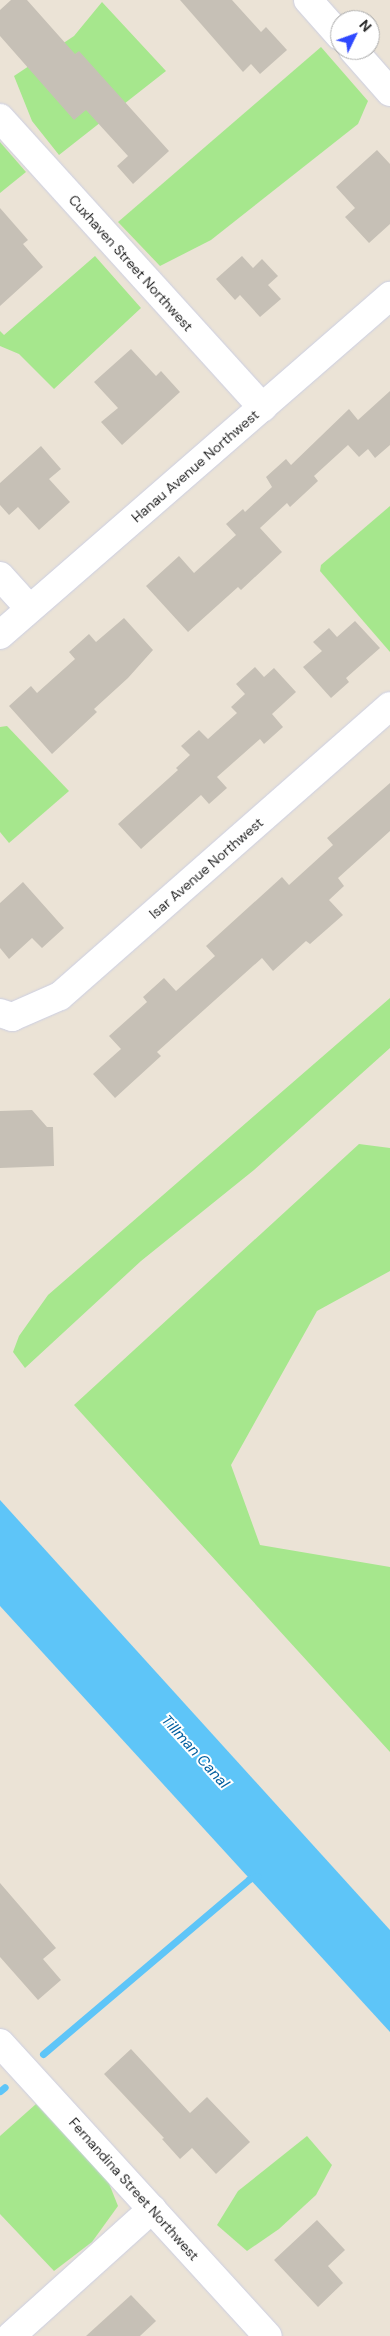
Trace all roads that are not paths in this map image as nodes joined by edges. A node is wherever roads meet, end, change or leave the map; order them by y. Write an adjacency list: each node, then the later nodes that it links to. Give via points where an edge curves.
1 (308, 0): 2 (street)
2 (330, 25)
3 (362, 60): 4 (street)
4 (390, 92)
5 (0, 118): 7 (street, Cuxhaven Street Northwest)
6 (390, 296): 7 (street, Hanau Avenue Northwest)
7 (263, 408): 9 (street, Hanau Avenue Northwest)
8 (0, 576): 9 (street)
9 (29, 608): 10 (street, Hanau Avenue Northwest)
10 (0, 635)
11 (390, 706): 12 (street, Isar Avenue Northwest, via 60,996)
12 (6, 1015)
13 (0, 2043): 14 (street, Fernandina Street Northwest)
14 (152, 2209): 15 (street); 16 (street, Fernandina Street Northwest)
15 (10, 2336)
16 (268, 2336)

